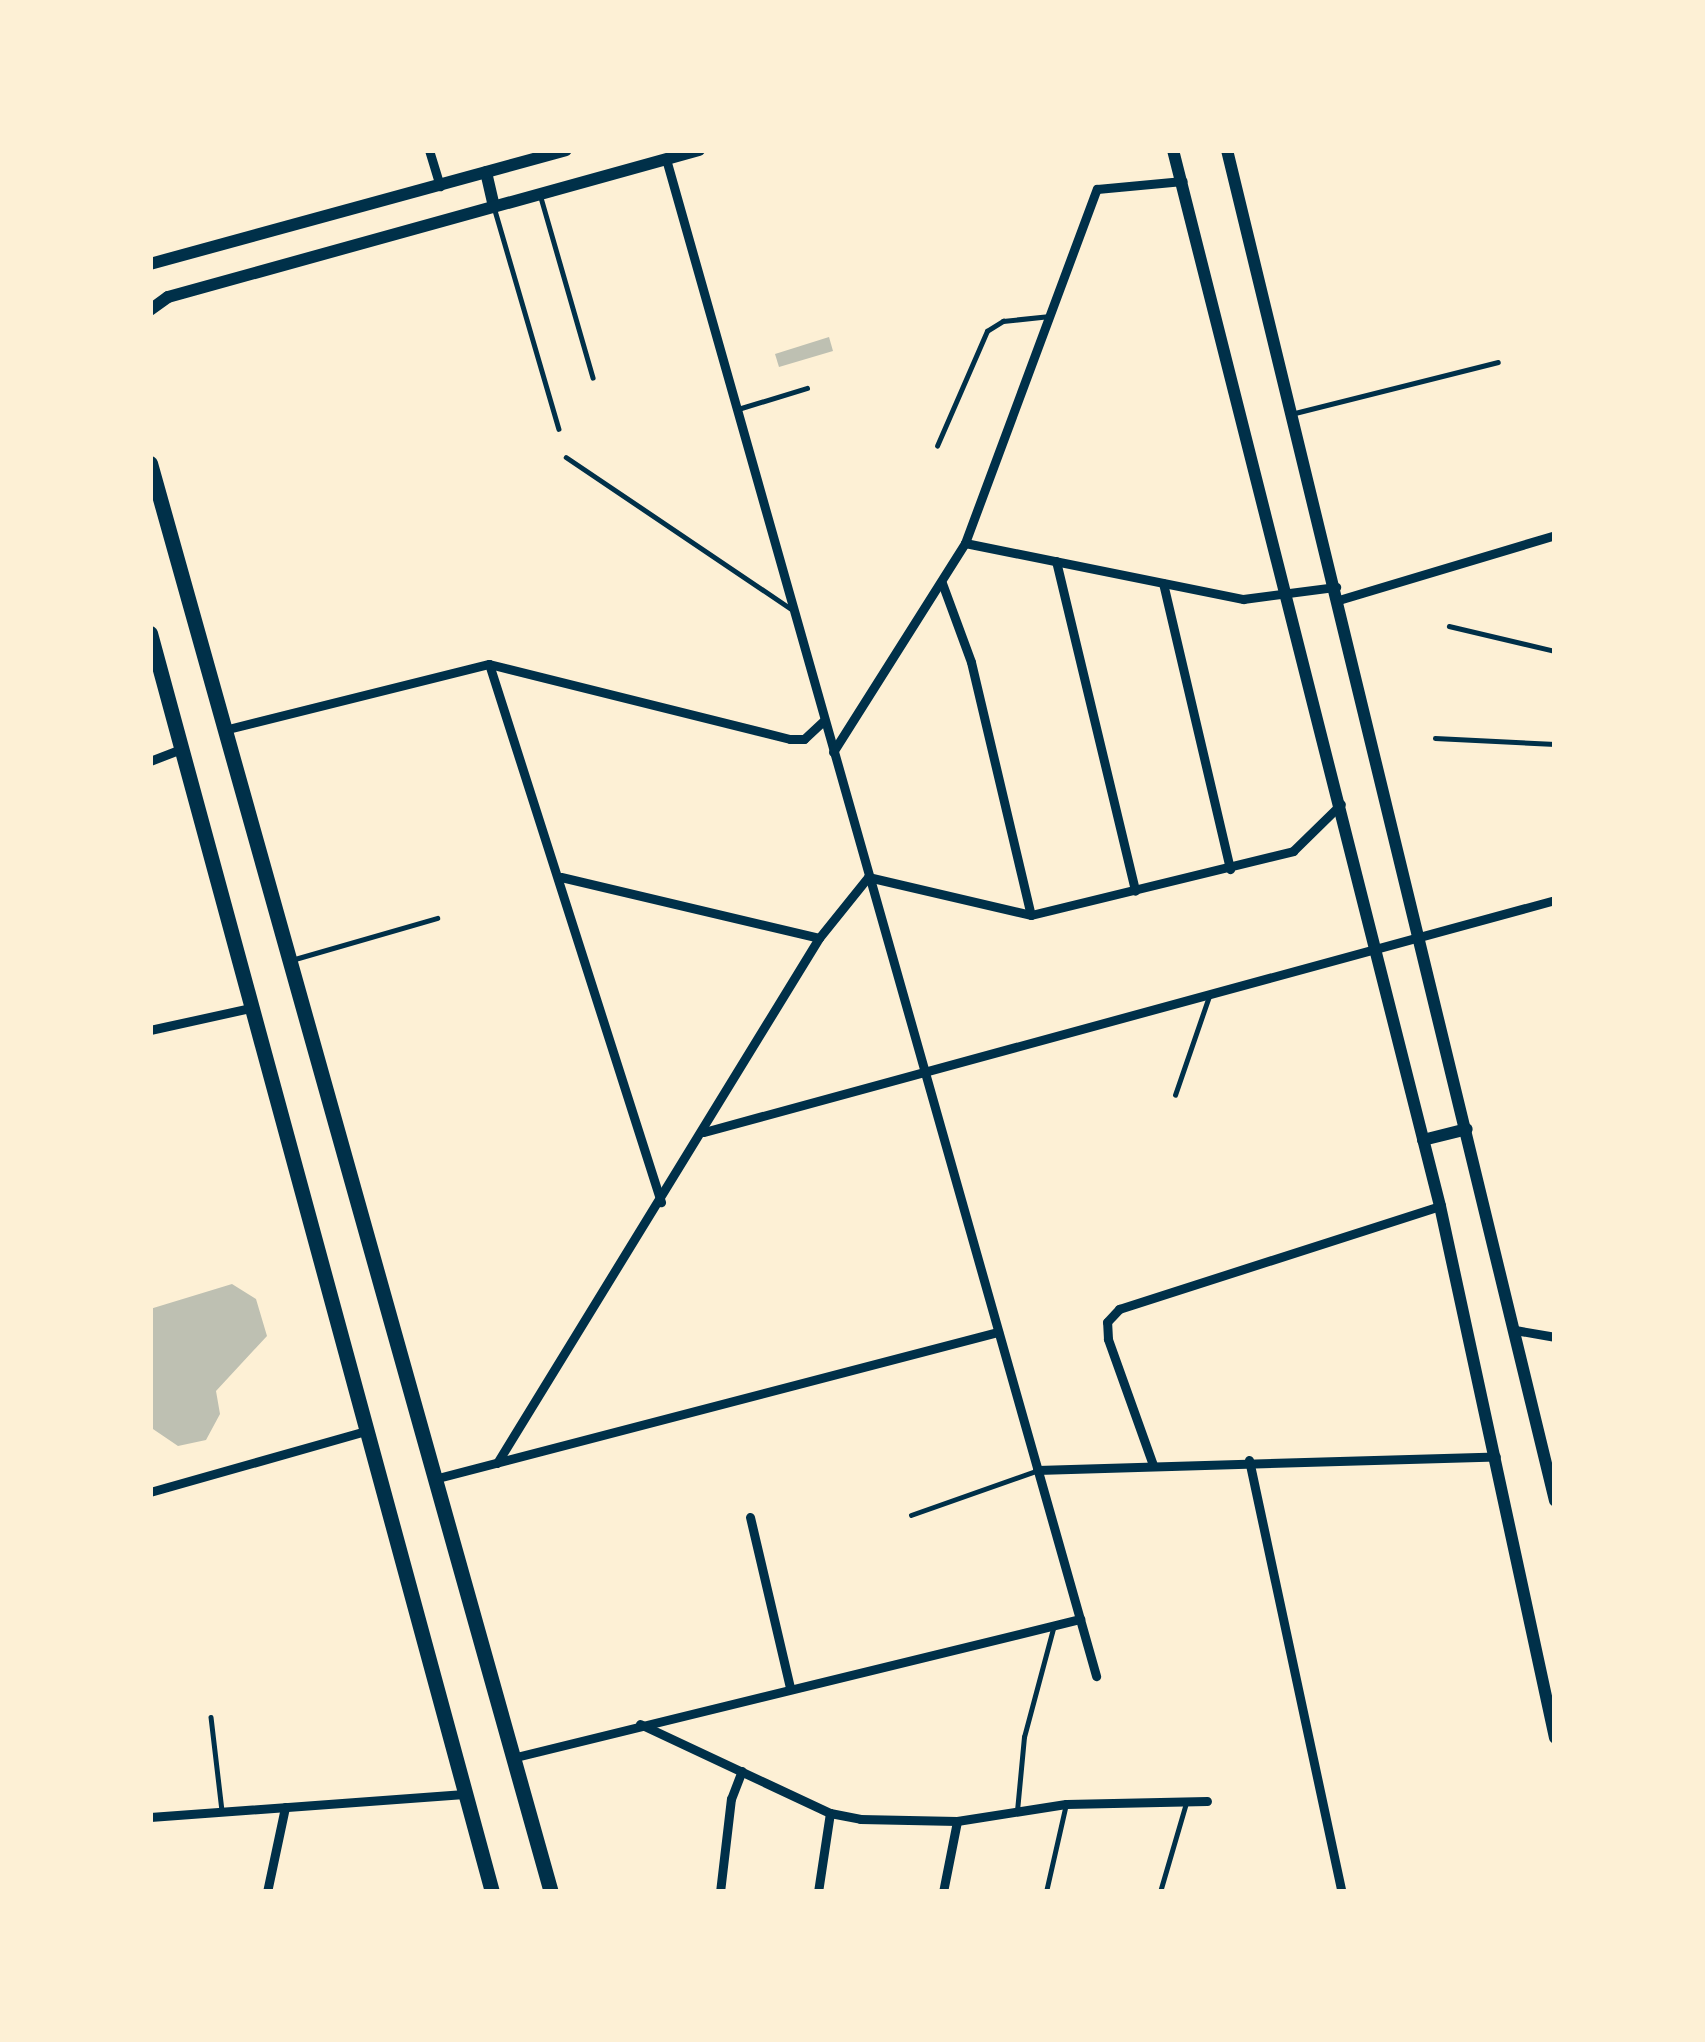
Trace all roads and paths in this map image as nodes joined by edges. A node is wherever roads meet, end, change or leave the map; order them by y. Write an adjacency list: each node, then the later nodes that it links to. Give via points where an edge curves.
1 (429, 150): 9 (street)
2 (566, 150): 7 (street)
3 (699, 150): 6 (street)
4 (1173, 150): 8 (street)
5 (1227, 150): 19 (street)
6 (666, 159): 10 (street); 18 (street)
7 (486, 172): 9 (street); 11 (street)
8 (1183, 181): 14 (street, via 1097,189); 30 (street)
9 (440, 186): 12 (street)
10 (540, 194): 11 (street); 16 (lane)
11 (494, 207): 13 (street, via 168,297); 20 (lane)
12 (150, 263)
13 (150, 310)
14 (1050, 316): 21 (lane, via 1003,321 987,331); 25 (street)
15 (1498, 362): 19 (lane)
16 (593, 378)
17 (807, 388): 18 (lane)
18 (738, 409): 31 (street)
19 (1295, 413): 29 (street)
20 (559, 429)
21 (937, 446)
22 (566, 457): 31 (lane)
23 (150, 463): 37 (main road)
24 (1555, 535): 29 (street)
25 (965, 543): 26 (street); 28 (street)
26 (1056, 561): 27 (street); 47 (street)
27 (1162, 583): 30 (street, via 1244,599); 44 (street)
28 (942, 584): 41 (street); 49 (street, via 971,662)
29 (1340, 593): 30 (street); 51 (street)
30 (1288, 598): 43 (street)
31 (790, 608): 36 (street)
32 (1449, 626): 34 (lane)
33 (150, 633): 40 (main road)
34 (1555, 651)
35 (490, 664): 36 (street, via 790,739 804,739); 37 (street); 45 (street)
36 (824, 721): 41 (street)
37 (228, 729): 54 (main road)
38 (1435, 738): 39 (lane)
39 (1555, 743)
40 (182, 748): 42 (street); 56 (main road)
41 (833, 752): 46 (street)
42 (150, 760)
43 (1341, 804): 44 (street, via 1294,850); 53 (street)
44 (1230, 869): 47 (street)
45 (561, 877): 52 (street); 63 (street)
46 (868, 877): 49 (street); 52 (street); 58 (street)
47 (1135, 891): 49 (street)
48 (1555, 900): 51 (street)
49 (1031, 915)
50 (436, 918): 54 (lane)
51 (1421, 935): 53 (street); 60 (street)
52 (819, 938): 61 (street)
53 (1376, 944): 55 (street); 62 (street)
54 (295, 959): 75 (main road)
55 (1210, 991): 58 (street); 59 (lane)
56 (250, 1008): 57 (street); 68 (main road)
57 (150, 1030)
58 (923, 1071): 61 (street); 66 (street)
59 (1175, 1095)
60 (1467, 1129): 62 (street); 65 (street)
61 (701, 1132): 63 (street)
62 (1424, 1140): 64 (street)
63 (661, 1202): 71 (street)
64 (1439, 1206): 69 (street); 73 (street, via 1119,1309 1106,1322 1108,1339)
65 (1514, 1330): 67 (street); 72 (street)
66 (998, 1332): 71 (street); 74 (street)
67 (1555, 1336)
68 (366, 1432): 76 (street); 89 (main road)
69 (1496, 1456): 70 (street); 86 (street)
70 (1249, 1460): 73 (street); 107 (street)
71 (497, 1463): 75 (street)
72 (1551, 1464): 77 (street)
73 (1153, 1466): 74 (street)
74 (1037, 1470): 78 (lane); 80 (street)
75 (434, 1479): 87 (main road)
76 (150, 1492)
77 (1555, 1501)
78 (911, 1515)
79 (750, 1517): 83 (street)
80 (1080, 1619): 81 (street); 82 (street)
81 (1053, 1626): 83 (street); 95 (lane, via 1046,1677 1024,1737)
82 (1096, 1676)
83 (790, 1688): 85 (street)
84 (211, 1717): 94 (lane)
85 (640, 1724): 87 (street); 88 (street)
86 (1555, 1738)
87 (515, 1757): 101 (main road)
88 (742, 1772): 96 (street); 102 (street)
89 (464, 1794): 93 (street); 100 (main road)
90 (1207, 1801): 91 (street)
91 (1186, 1803): 92 (street); 106 (lane)
92 (1066, 1804): 95 (street); 105 (lane)
93 (285, 1807): 94 (street); 99 (street)
94 (222, 1811): 97 (street)
95 (1017, 1811): 98 (street)
96 (830, 1813): 98 (street); 103 (street)
97 (150, 1816)
98 (957, 1821): 104 (street)
99 (266, 1892)
100 (492, 1892)
101 (551, 1892)
102 (720, 1892)
103 (818, 1892)
104 (943, 1892)
105 (1046, 1892)
106 (1160, 1892)
107 (1342, 1892)

